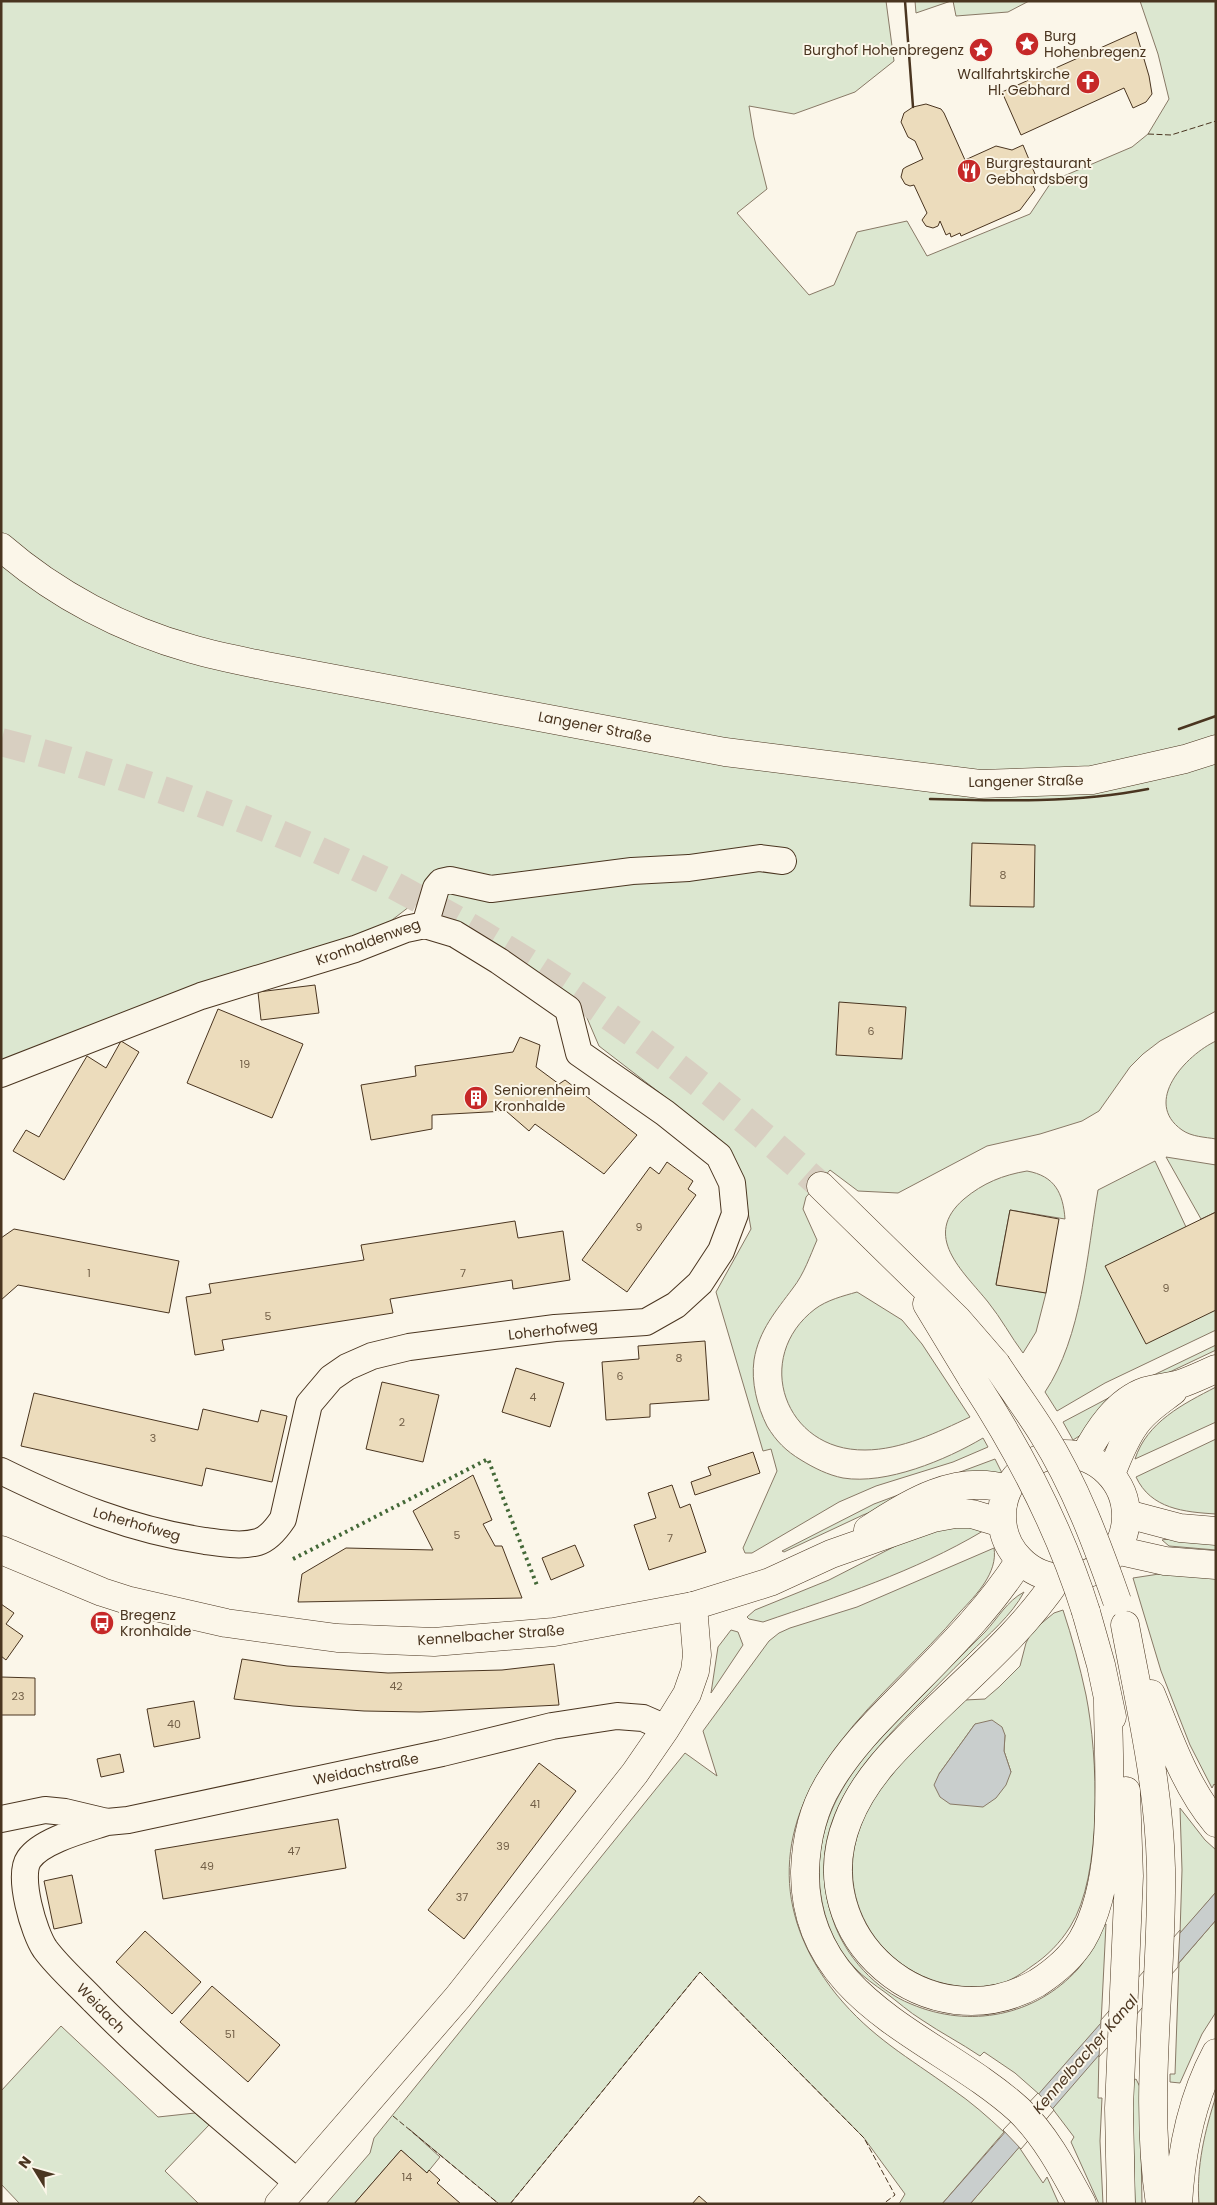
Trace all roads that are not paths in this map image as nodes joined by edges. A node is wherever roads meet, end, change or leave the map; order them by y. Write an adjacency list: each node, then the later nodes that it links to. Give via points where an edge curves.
1 (1, 547): 2 (main road, Langener Straße, via 68,596 121,624 191,649 725,752 980,784 1092,780)
2 (1216, 749)
3 (783, 861): 4 (street, Kronhaldenweg, via 760,858 491,889 450,880 441,882 436,888)
4 (425, 925): 5 (street, Kronhaldenweg, via 201,996); 11 (street, Loherhofweg, via 455,934 568,1009 579,1053 665,1113 719,1156 732,1183 735,1214 721,1251 700,1282 676,1305 646,1322 555,1328 409,1348 372,1356 347,1367 331,1378 309,1404 283,1520 278,1528 258,1542 227,1544 167,1535 59,1500)
5 (1, 1074)
6 (821, 1186): 7 (main road)
7 (905, 1269): 24 (main road, bridge, via 957,1319 996,1364 1043,1434 1091,1532); 25 (main road, bridge, via 1014,1448 1045,1507 1086,1612)
8 (1216, 1369): 9 (main road)
9 (1181, 1384): 10 (main road, via 1145,1392 1128,1402 1110,1416 1094,1436); 12 (main road, via 1135,1424)
10 (1084, 1457): 12 (main road); 13 (main road, via 1071,1453 1036,1460 1020,1471)
11 (1, 1471)
12 (1110, 1474): 14 (main road, via 1122,1491)
13 (1008, 1489): 15 (main road, via 1002,1506); 19 (main road, Kennelbacher Straße, via 971,1483 940,1491 904,1506)
14 (1127, 1514): 16 (main road, via 1180,1528); 18 (main road)
15 (1002, 1523): 19 (main road, Kennelbacher Straße, via 972,1514 955,1514 933,1518); 20 (main road, via 1008,1544)
16 (1216, 1531)
17 (1, 1550): 23 (main road, Kennelbacher Straße, via 130,1601 226,1623 337,1638 434,1642 554,1632)
18 (1116, 1550): 21 (main road, via 1165,1561); 22 (main road, via 1098,1568 1080,1576)
19 (831, 1554): 23 (main road, Kennelbacher Straße, via 770,1582)
20 (1020, 1560): 22 (main road, via 1046,1576); 33 (main road, via 984,1610 845,1758 817,1808 806,1858 805,1882 815,1928 829,1957 846,1980 892,2022 968,2071 1019,2111 1058,2160)
21 (1216, 1565)
22 (1058, 1578): 25 (main road, via 1016,1630 883,1763 862,1792 847,1821 840,1849 839,1873 846,1914 865,1950 894,1977 913,1989 960,2002 1003,1997 1048,1976 1082,1940 1103,1882 1107,1855)
23 (693, 1606): 26 (main road, via 695,1671 687,1694)
24 (1121, 1613): 29 (main road, via 1175,1752 1200,1801); 35 (main road, via 1154,1774 1161,1869 1152,2110)
25 (1108, 1699): 34 (main road, via 1126,1784 1128,1920 1121,2068)
26 (666, 1728): 28 (street, Weidachstraße, via 643,1718 617,1716 552,1726 369,1769); 31 (main road, via 635,1773 458,1996)
27 (1, 1819): 28 (street, Weidachstraße, via 44,1810)
28 (107, 1822): 31 (street, Weidach, via 42,1847 28,1860 24,1879 38,1937 55,1961 126,2034)
29 (1216, 1823)
30 (1216, 2053): 36 (main road, via 1202,2085 1185,2145)
31 (298, 2183): 32 (main road)
32 (279, 2204)
33 (1082, 2204)
34 (1121, 2204)
35 (1160, 2204)
36 (1178, 2204)

